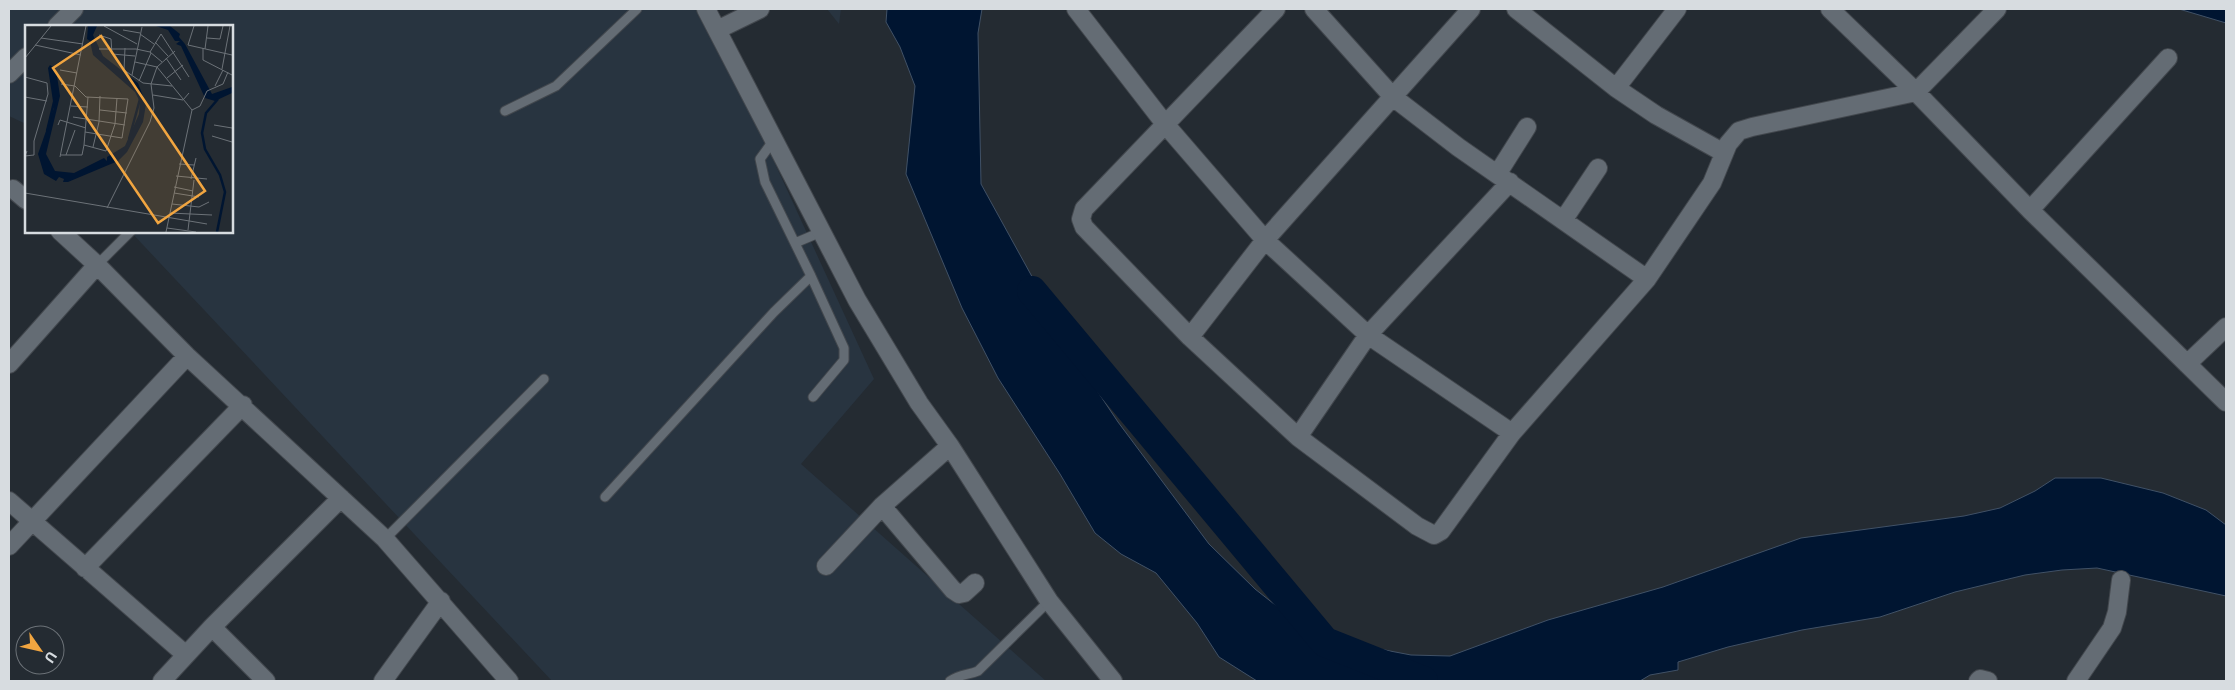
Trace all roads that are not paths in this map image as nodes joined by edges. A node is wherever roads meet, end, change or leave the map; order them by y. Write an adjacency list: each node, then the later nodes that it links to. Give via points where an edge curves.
1 (74, 9): 13 (street)
2 (637, 9): 21 (lane, via 556,86)
3 (706, 9): 14 (street)
4 (760, 9): 14 (street)
5 (1076, 9): 22 (street)
6 (1276, 9): 22 (street)
7 (1314, 9): 20 (street)
8 (1471, 9): 20 (street)
9 (1516, 9): 18 (street)
10 (1677, 9): 18 (street)
11 (1830, 9): 19 (street)
12 (1997, 9): 19 (street)
13 (58, 25)
14 (717, 30): 24 (street)
15 (25, 58): 17 (street)
16 (2168, 58): 28 (street)
17 (9, 74)
18 (1616, 88): 25 (street, via 1656,115)
19 (1916, 92): 25 (street, via 1752,127 1740,131); 28 (street)
20 (1393, 97): 27 (street, via 1458,147); 33 (street)
21 (506, 111)
22 (1165, 124): 33 (street); 40 (street, via 1084,210 1080,219 1084,227)
23 (1527, 127): 27 (street)
24 (773, 141): 32 (street); 34 (lane, via 760,159 761,167)
25 (1724, 153): 37 (street, via 1712,183)
26 (1598, 168): 29 (street)
27 (1504, 177): 29 (street); 39 (street)
28 (2030, 210): 43 (street)
29 (1564, 219): 37 (street)
30 (61, 232): 35 (street)
31 (130, 232): 35 (lane)
32 (821, 232): 34 (lane); 50 (street, via 857,300 919,402)
33 (1265, 240): 39 (street); 40 (street)
34 (795, 243): 36 (lane)
35 (97, 265): 41 (street); 42 (street)
36 (811, 276): 45 (lane, via 845,356); 51 (lane, via 774,312)
37 (1647, 279): 48 (street)
38 (2226, 326): 43 (street)
39 (1368, 335): 48 (street); 49 (street)
40 (1190, 337): 49 (street)
41 (188, 356): 47 (street); 55 (street)
42 (9, 364)
43 (2187, 364): 46 (street)
44 (544, 379): 56 (lane)
45 (813, 397)
46 (2226, 402)
47 (243, 405): 52 (street); 59 (street)
48 (1512, 433): 49 (street, via 1441,531 1434,535 1417,526)
49 (1298, 437)
50 (950, 446): 54 (street); 63 (street)
51 (605, 497)
52 (341, 498): 56 (street); 64 (street)
53 (9, 500): 55 (street)
54 (882, 506): 58 (street); 61 (street, via 953,590 964,593)
55 (33, 520): 57 (street); 59 (street)
56 (385, 539): 62 (street)
57 (9, 546)
58 (826, 566)
59 (85, 568): 65 (street)
60 (2121, 580): 74 (street, via 2112,628)
61 (975, 583)
62 (441, 601): 68 (street); 69 (street)
63 (1049, 601): 70 (lane, via 978,671 964,673); 71 (street)
64 (212, 627): 65 (street); 67 (street)
65 (186, 655): 66 (street)
66 (162, 681)
67 (266, 681)
68 (383, 681)
69 (509, 681)
70 (950, 681)
71 (1113, 681)
72 (1978, 681): 73 (street)
73 (1988, 681)
74 (2076, 681)

